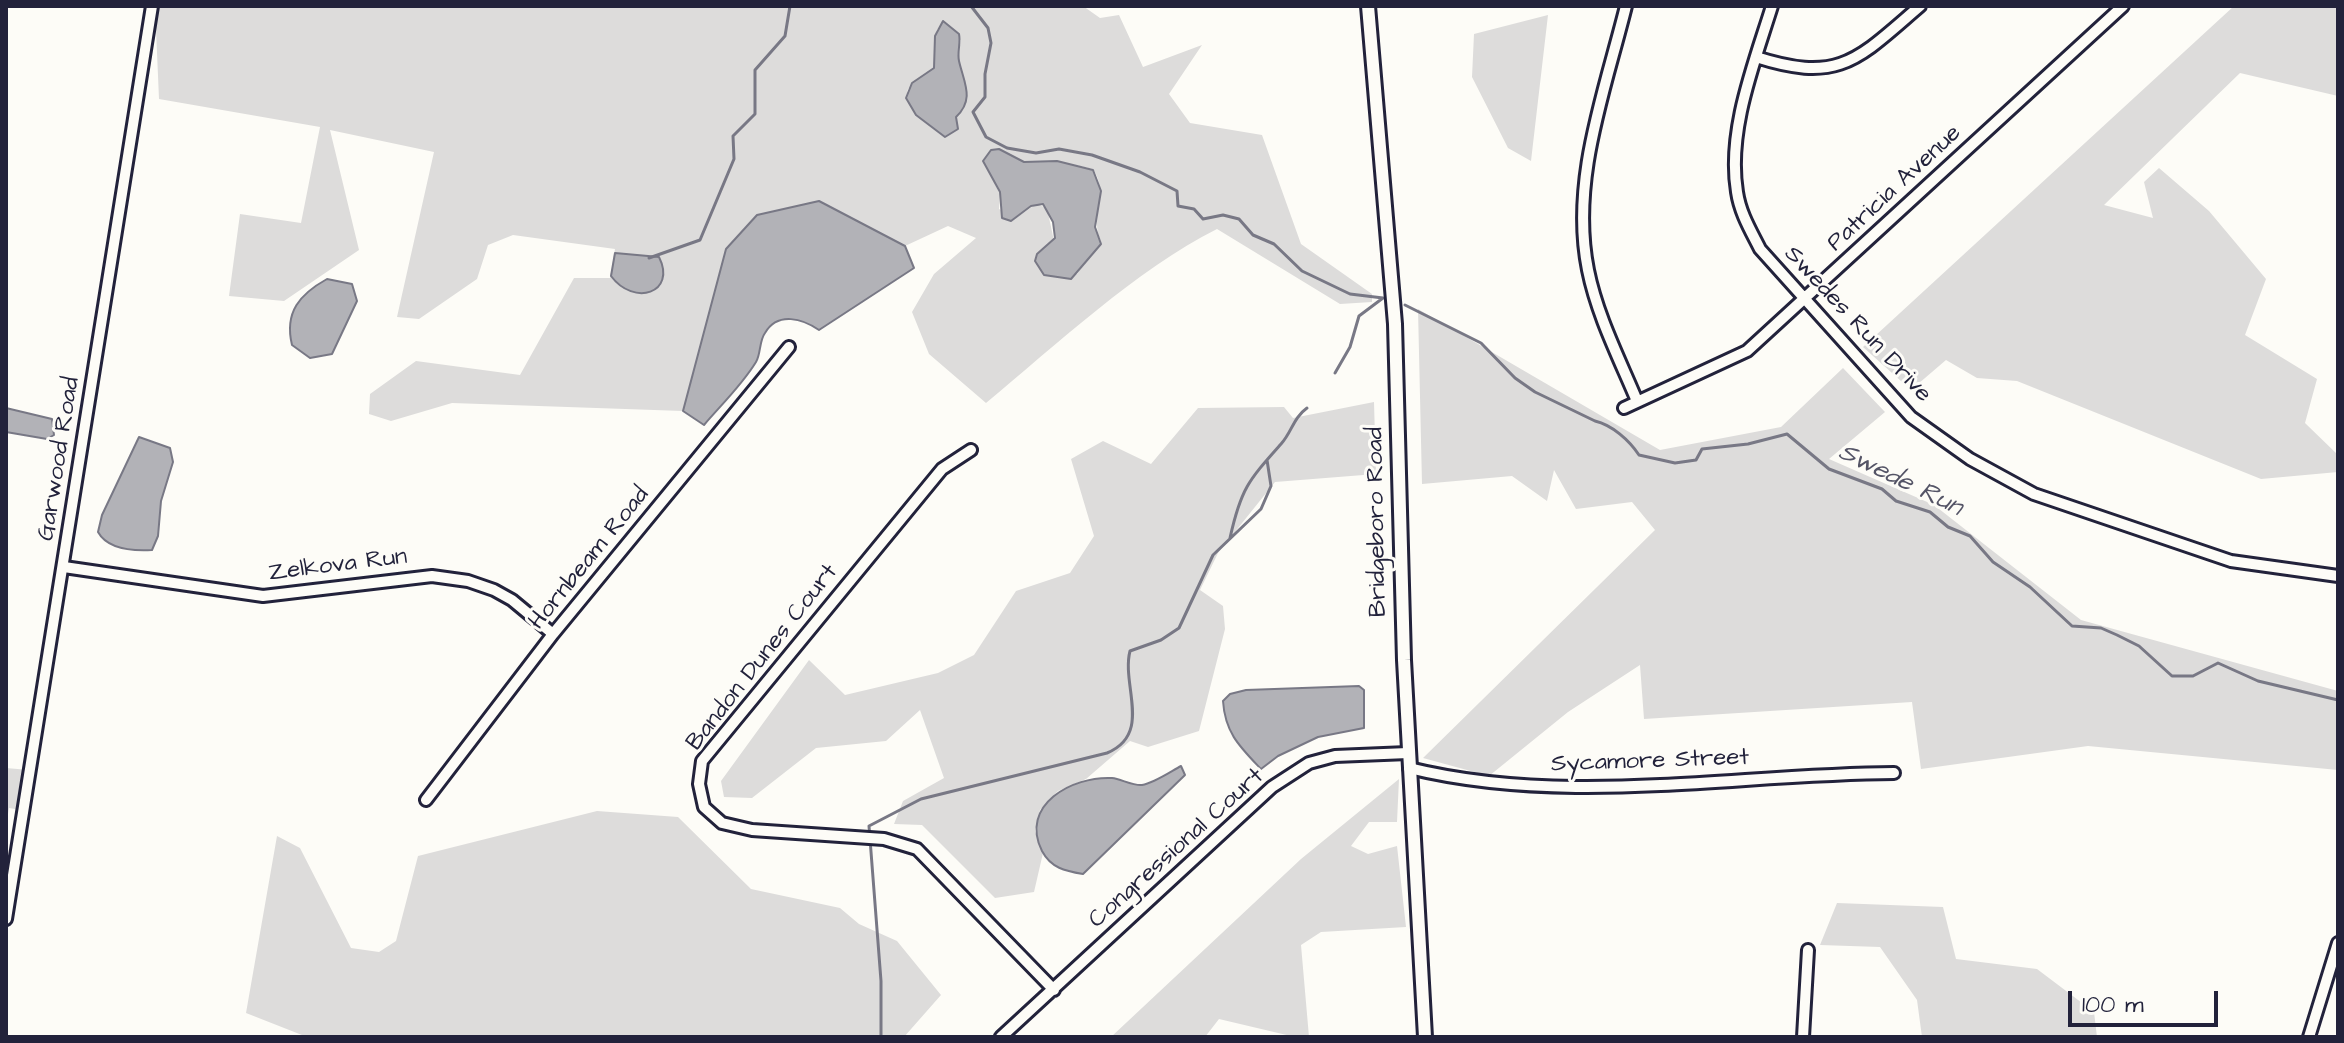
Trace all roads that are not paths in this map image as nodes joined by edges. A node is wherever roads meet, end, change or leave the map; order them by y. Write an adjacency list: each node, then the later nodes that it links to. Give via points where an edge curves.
1 (152, 6): 13 (street, Garwood Road)
2 (1368, 6): 16 (main road, Bridgeboro Road, via 1395,324)
3 (1626, 6): 10 (street, via 1586,167 1582,219 1588,270 1602,319)
4 (1772, 6): 7 (street, Swedes Run Drive)
5 (1920, 6): 7 (street, via 1845,65 1799,69)
6 (2123, 6): 8 (street, Patricia Avenue)
7 (1756, 57): 8 (street, Swedes Run Drive, via 1737,133 1737,193 1760,249)
8 (1804, 300): 10 (street, Patricia Avenue, via 1747,351); 14 (street, Swedes Run Drive, via 1911,417 1970,459 2034,494 2231,561)
9 (789, 347): 15 (street, Hornbeam Road)
10 (1637, 401): 11 (street, Patricia Avenue)
11 (1624, 408)
12 (971, 450): 23 (street, Bandon Dunes Court, via 942,469 702,761 699,784 704,807 722,823 752,830 884,839 917,849)
13 (64, 567): 15 (street, Zelkova Run, via 263,596 375,580 458,579 512,600); 20 (street, Garwood Road)
14 (2338, 576)
15 (553, 634): 19 (street, Hornbeam Road)
16 (1408, 753): 17 (main road, Bridgeboro Road); 23 (street, Congressional Court, via 1335,756 1309,763 1272,787)
17 (1409, 768): 18 (street, Sycamore Street, via 1484,783 1562,787); 25 (main road, Bridgeboro Road)
18 (1894, 773)
19 (426, 800)
20 (6, 919)
21 (2338, 943): 27 (street)
22 (1808, 950): 26 (street)
23 (1054, 990): 24 (street, Congressional Court)
24 (1001, 1037)
25 (1425, 1037)
26 (1803, 1037)
27 (2309, 1037)

